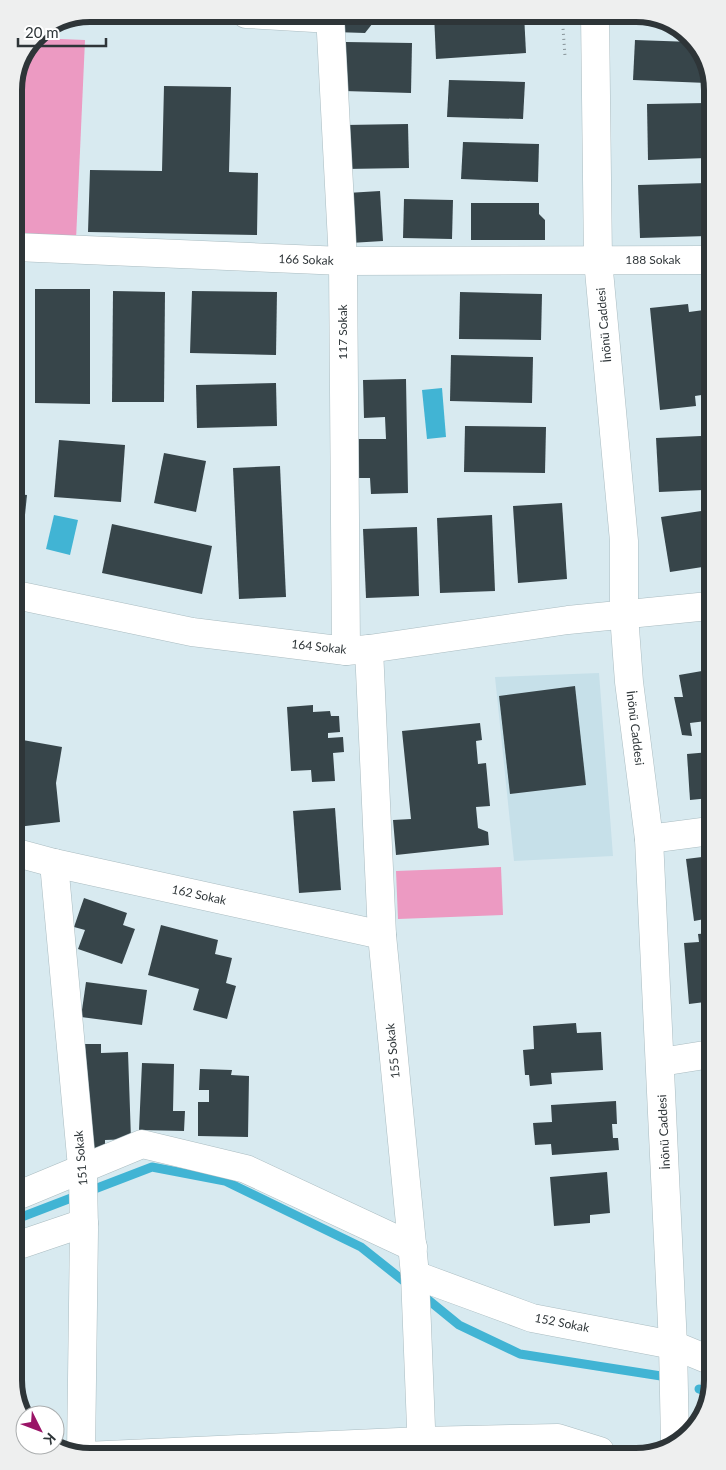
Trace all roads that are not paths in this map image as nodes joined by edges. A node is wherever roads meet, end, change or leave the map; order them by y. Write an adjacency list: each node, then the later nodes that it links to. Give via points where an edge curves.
1 (330, 22): 6 (street, 117 Sokak)
2 (595, 23): 4 (street, İnönü Caddesi)
3 (23, 247): 6 (street, 166 Sokak)
4 (598, 260): 5 (street, 188 Sokak); 6 (street, 166 Sokak); 9 (street, İnönü Caddesi, via 624,542)
5 (704, 260)
6 (343, 261): 10 (street, 117 Sokak)
7 (23, 595): 10 (street, 164 Sokak, via 192,632)
8 (704, 607): 9 (street, 164 Sokak)
9 (624, 615): 10 (street, 164 Sokak); 12 (street, İnönü Caddesi)
10 (357, 650): 15 (street, 155 Sokak)
11 (704, 832): 12 (street)
12 (649, 839): 17 (street, İnönü Caddesi)
13 (22, 855): 14 (street, 162 Sokak)
14 (54, 864): 15 (street, 162 Sokak); 18 (street, 151 Sokak)
15 (382, 935): 22 (street, 155 Sokak)
16 (704, 1055): 17 (street)
17 (661, 1062): 24 (street, İnönü Caddesi)
18 (82, 1170): 19 (street); 20 (street, 151 Sokak); 22 (street, via 142,1144 183,1153 246,1169)
19 (22, 1194)
20 (84, 1223): 21 (street); 27 (street, 151 Sokak)
21 (22, 1244)
22 (412, 1247): 23 (street, 155 Sokak)
23 (415, 1275): 24 (street, 152 Sokak, via 532,1318); 28 (street, 155 Sokak)
24 (673, 1345): 25 (street, 152 Sokak); 26 (street, İnönü Caddesi)
25 (704, 1358)
26 (674, 1435)
27 (81, 1446)
28 (422, 1447): 29 (street); 30 (street, via 558,1438)
29 (401, 1448)
30 (590, 1448)

